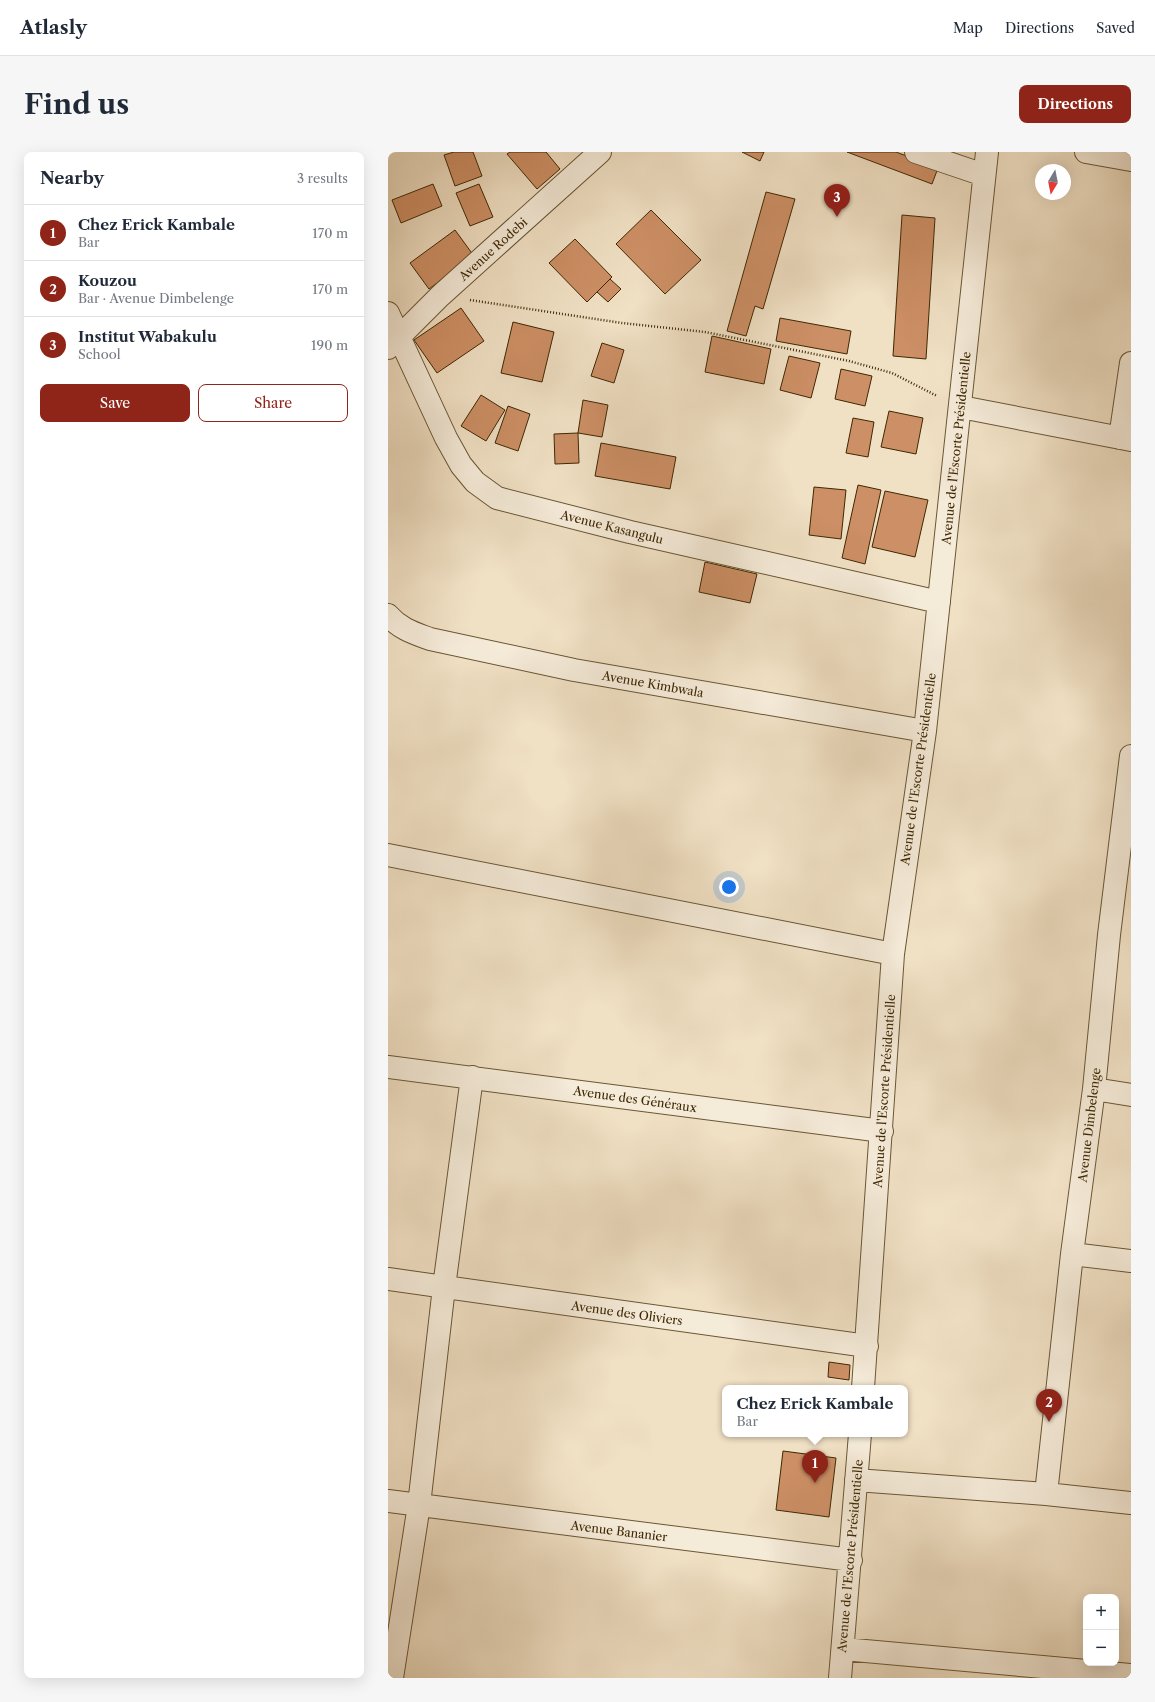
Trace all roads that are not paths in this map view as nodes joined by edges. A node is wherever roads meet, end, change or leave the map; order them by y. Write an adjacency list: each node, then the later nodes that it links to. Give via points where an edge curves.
1 (600, 152): 8 (street, Avenue Rodebi, via 440,296)
2 (916, 152): 6 (street)
3 (987, 152): 6 (street, Avenue de l'Escorte Présidentielle)
4 (1086, 152): 5 (street)
5 (1131, 160)
6 (984, 175): 10 (street, Avenue de l'Escorte Présidentielle)
7 (388, 313): 8 (street, Avenue Kasangulu)
8 (394, 342): 12 (street, Avenue Kasangulu, via 461,465 475,482 497,498 630,532)
9 (1131, 363): 11 (street)
10 (961, 407): 11 (street); 12 (street, Avenue de l'Escorte Présidentielle)
11 (1125, 439)
12 (939, 602): 14 (street, Avenue de l'Escorte Présidentielle)
13 (388, 616): 14 (street, Avenue Kimbwala, via 407,631 461,646 574,670)
14 (925, 732): 17 (street, Avenue de l'Escorte Présidentielle)
15 (1131, 756): 20 (street, Avenue Dimbelenge, via 1109,935)
16 (388, 855): 17 (street)
17 (893, 954): 22 (street, Avenue de l'Escorte Présidentielle)
18 (388, 1067): 19 (street, Avenue des Généraux)
19 (472, 1077): 22 (street, Avenue des Généraux); 26 (street)
20 (1094, 1089): 21 (street); 23 (street, Avenue Dimbelenge)
21 (1131, 1095)
22 (882, 1131): 27 (street, Avenue de l'Escorte Présidentielle)
23 (1072, 1254): 24 (street); 31 (street, Avenue Dimbelenge)
24 (1131, 1261)
25 (388, 1279): 26 (street, Avenue des Oliviers)
26 (444, 1287): 27 (street, Avenue des Oliviers); 34 (street)
27 (867, 1346): 28 (street, Avenue de l'Escorte Présidentielle)
28 (864, 1385)
29 (860, 1437): 30 (street, Avenue de l'Escorte Présidentielle)
30 (856, 1480): 31 (street); 35 (street, Avenue de l'Escorte Présidentielle)
31 (1046, 1494): 33 (street)
32 (388, 1501): 34 (street, Avenue Bananier)
33 (1131, 1503)
34 (419, 1505): 35 (street, Avenue Bananier); 38 (street)
35 (851, 1560): 36 (street, Avenue de l'Escorte Présidentielle)
36 (843, 1649): 37 (street); 39 (street, Avenue de l'Escorte Présidentielle)
37 (1131, 1675)
38 (392, 1678)
39 (840, 1678)

